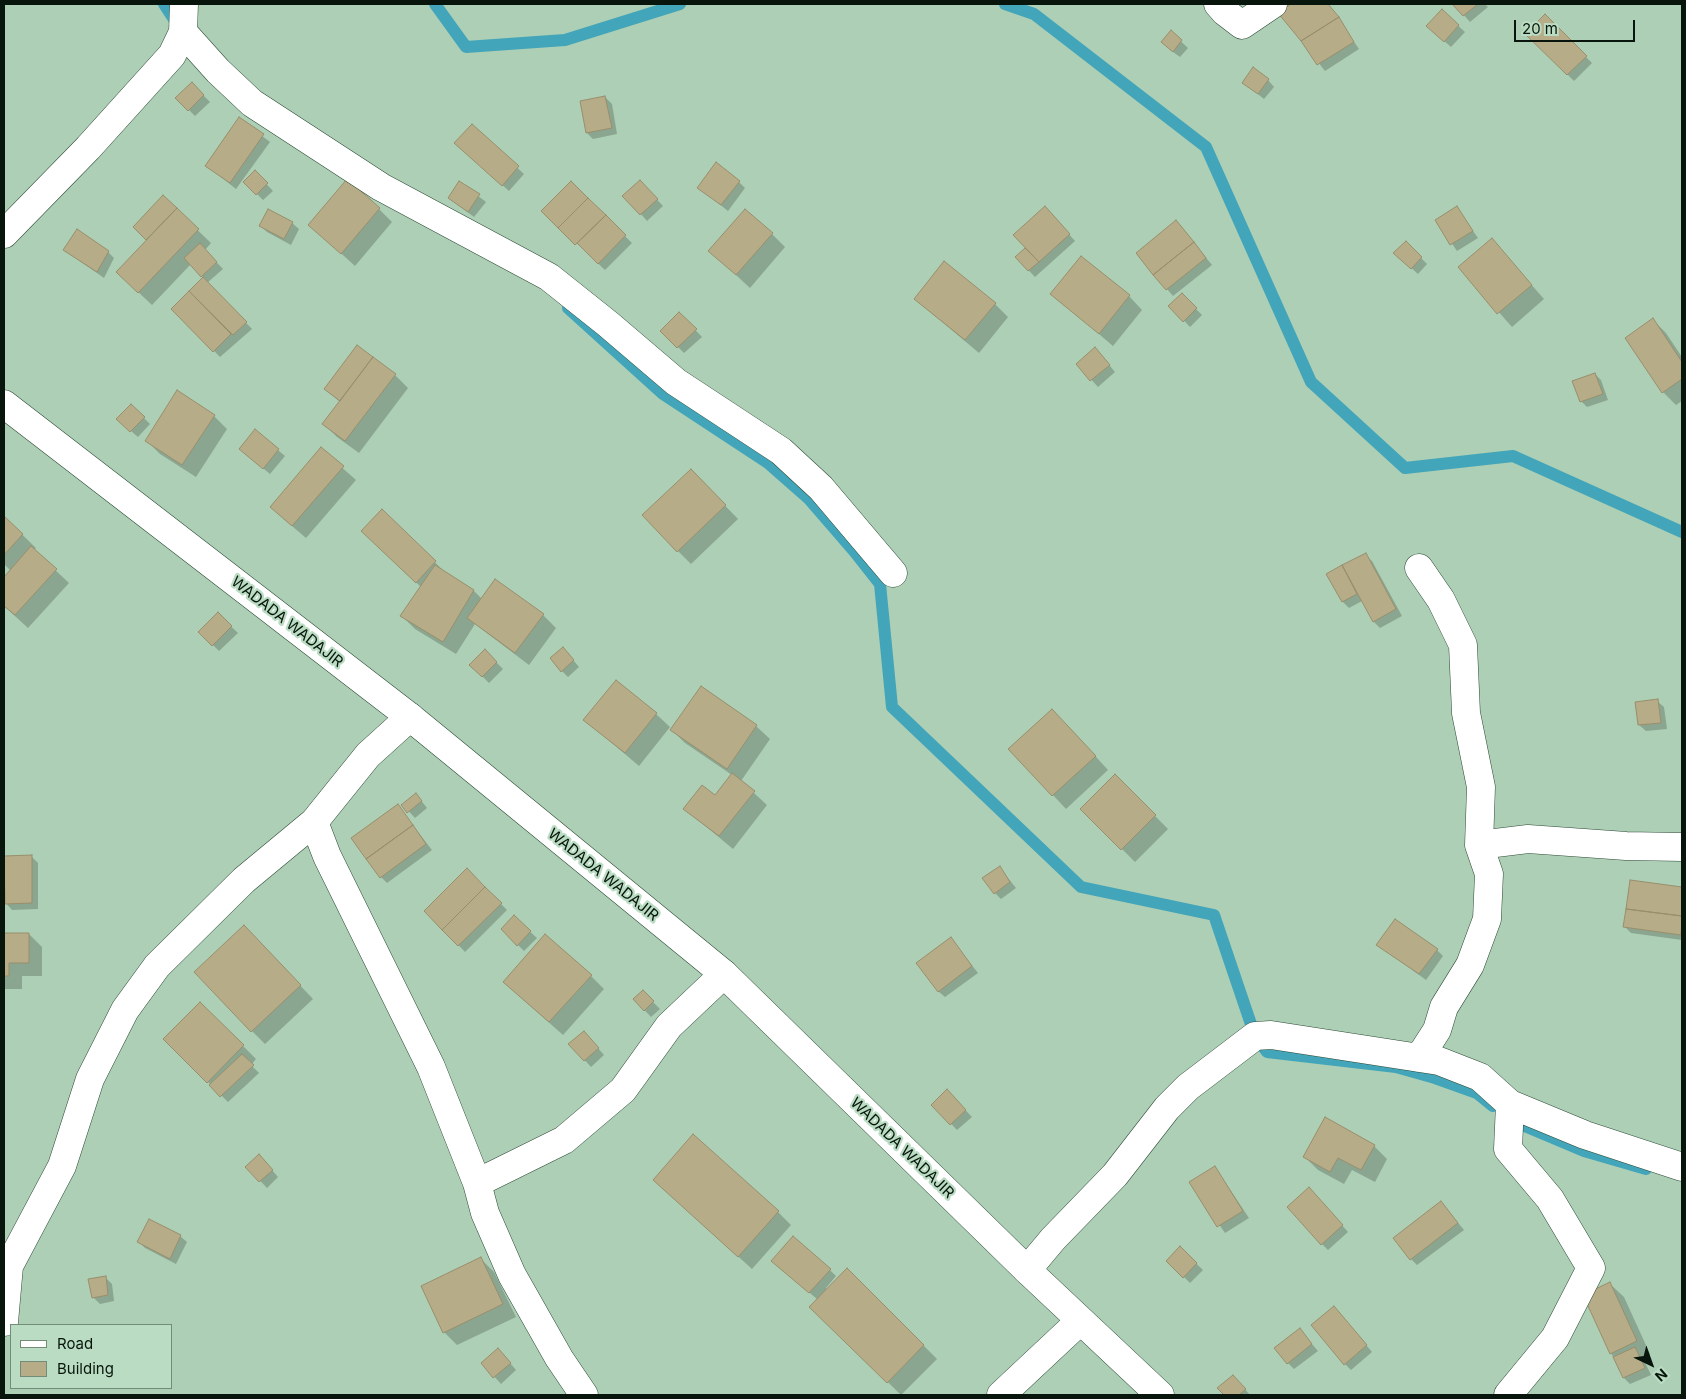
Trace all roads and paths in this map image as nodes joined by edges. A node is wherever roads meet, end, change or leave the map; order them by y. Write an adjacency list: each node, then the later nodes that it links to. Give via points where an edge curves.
1 (184, 4): 4 (street)
2 (1218, 4): 3 (street, via 1242,25)
3 (1272, 4)
4 (183, 32): 5 (street, via 172,55); 8 (street, via 252,103 381,187 548,276 676,382 781,451 821,488)
5 (4, 234)
6 (4, 404): 9 (street, WADADA WADAJIR)
7 (1419, 568): 11 (street, via 1441,600 1463,646 1466,714 1481,787)
8 (893, 573)
9 (410, 717): 10 (street, via 368,755); 13 (street, WADADA WADAJIR)
10 (314, 822): 17 (street, via 327,856 431,1067); 20 (street, via 244,880 156,966 125,1010 90,1079 62,1166 9,1266)
11 (1480, 845): 12 (street, via 1528,839 1626,846); 14 (street, via 1489,874 1487,919 1470,965 1444,1007 1437,1030)
12 (1682, 846)
13 (724, 974): 17 (street, via 670,1026 623,1090 564,1140); 18 (street, WADADA WADAJIR)
14 (1419, 1058): 15 (street, via 1439,1061 1480,1077); 18 (street, via 1271,1035 1255,1036 1188,1087 1115,1175)
15 (1510, 1104): 16 (street, via 1585,1135); 24 (street, via 1508,1149 1550,1199 1591,1268 1555,1338)
16 (1682, 1167)
17 (477, 1183): 21 (street, via 485,1213 512,1275)
18 (1027, 1270): 19 (street, WADADA WADAJIR)
19 (1080, 1321): 22 (street); 23 (street, WADADA WADAJIR)
20 (4, 1322)
21 (584, 1395)
22 (1001, 1395)
23 (1160, 1395)
24 (1508, 1395)

